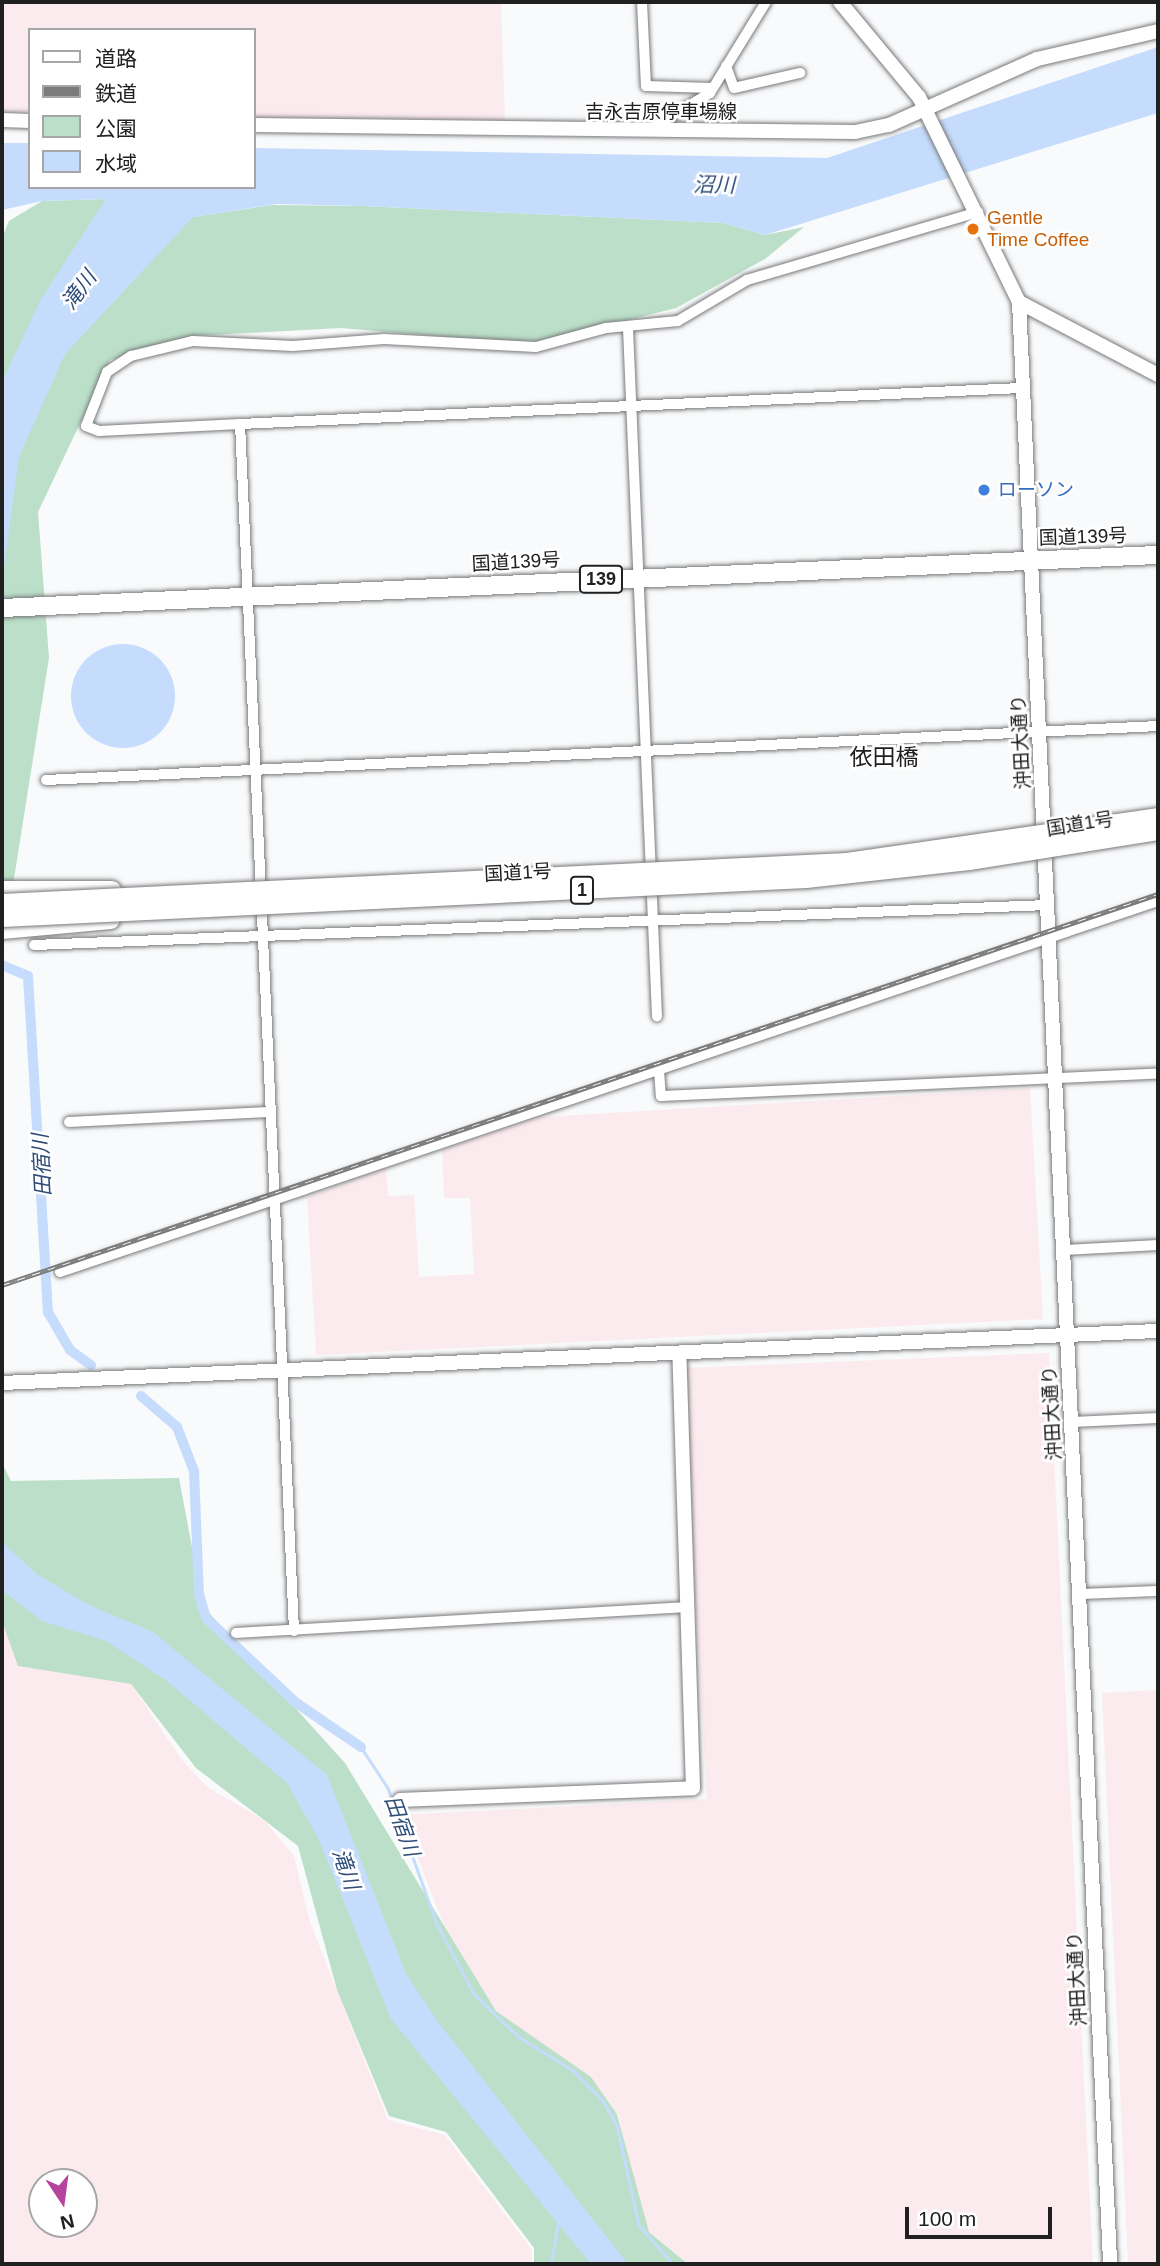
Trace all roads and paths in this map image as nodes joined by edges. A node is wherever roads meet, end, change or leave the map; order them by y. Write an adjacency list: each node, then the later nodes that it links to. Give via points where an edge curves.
1 (642, 2): 7 (street, via 646,86)
2 (766, 2): 5 (street)
3 (839, 2): 8 (street)
4 (1158, 31): 8 (street, 吉永吉原停車場線, via 1037,59)
5 (726, 66): 6 (street, via 734,88); 7 (street)
6 (800, 73)
7 (712, 88): 12 (street)
8 (928, 113): 12 (street, 吉永吉原停車場線, via 855,132); 13 (street)
9 (2, 120): 10 (street)
10 (28, 121)
11 (256, 125): 12 (street, 吉永吉原停車場線)
12 (647, 130)
13 (978, 212): 14 (street); 15 (street, via 747,281 678,321)
14 (1019, 302): 16 (street); 17 (street, 沖田大通り)
15 (628, 328): 18 (street); 19 (street, via 510,349 384,339 293,346 203,339 123,360 107,372 86,426 99,431)
16 (1158, 375)
17 (1022, 388): 18 (street); 21 (street, 沖田大通り)
18 (632, 406): 19 (street); 22 (street)
19 (240, 424): 23 (street)
20 (1158, 555): 21 (highway, 国道139号 / 139)
21 (1031, 560): 22 (highway, 国道139号 / 139); 26 (street, 沖田大通り)
22 (639, 578): 23 (highway, 国道139号 / 139); 27 (street)
23 (248, 596): 24 (highway, 国道139号 / 139); 28 (street)
24 (2, 608)
25 (1158, 726): 26 (street)
26 (1040, 732): 27 (street); 36 (street, 沖田大通り)
27 (646, 750): 28 (street); 38 (street)
28 (254, 768): 29 (street); 41 (street)
29 (46, 780)
30 (1158, 817): 33 (highway, 国道1号 / 1, bridge, via 847,862)
31 (1158, 831): 33 (highway, 国道1号 / 1, bridge, via 969,861 806,879)
32 (2, 890): 33 (highway, 1, bridge)
33 (246, 900): 35 (highway, 国道1号 / 1, bridge); 37 (highway, 国道1号 / 1, bridge); 39 (highway, 1, bridge)
34 (1158, 901): 40 (street)
35 (2, 903)
36 (1048, 905): 38 (street); 40 (street, 沖田大通り)
37 (2, 918)
38 (653, 923): 41 (street); 43 (street)
39 (2, 930)
40 (1050, 939): 44 (street); 46 (street, 沖田大通り)
41 (262, 940): 42 (street); 47 (street)
42 (34, 945)
43 (657, 1016)
44 (659, 1070): 46 (street, via 661,1096); 49 (street)
45 (1158, 1073): 46 (street)
46 (1056, 1078): 51 (street, 沖田大通り)
47 (268, 1112): 48 (street); 49 (street)
48 (69, 1122)
49 (273, 1200): 52 (street); 56 (street)
50 (1158, 1245): 51 (street)
51 (1064, 1250): 54 (street, 沖田大通り)
52 (60, 1272)
53 (1158, 1331): 54 (street)
54 (1068, 1335): 55 (street); 59 (street, 沖田大通り)
55 (679, 1353): 56 (street); 62 (street)
56 (283, 1373): 57 (street); 63 (street)
57 (2, 1383)
58 (1158, 1418): 59 (street)
59 (1072, 1422): 61 (street, 沖田大通り)
60 (1158, 1591): 61 (street)
61 (1080, 1594): 66 (street, 沖田大通り)
62 (687, 1607): 63 (street); 65 (street, via 693,1788)
63 (294, 1632): 64 (street)
64 (236, 1633)
65 (400, 1800)
66 (1110, 2264)

